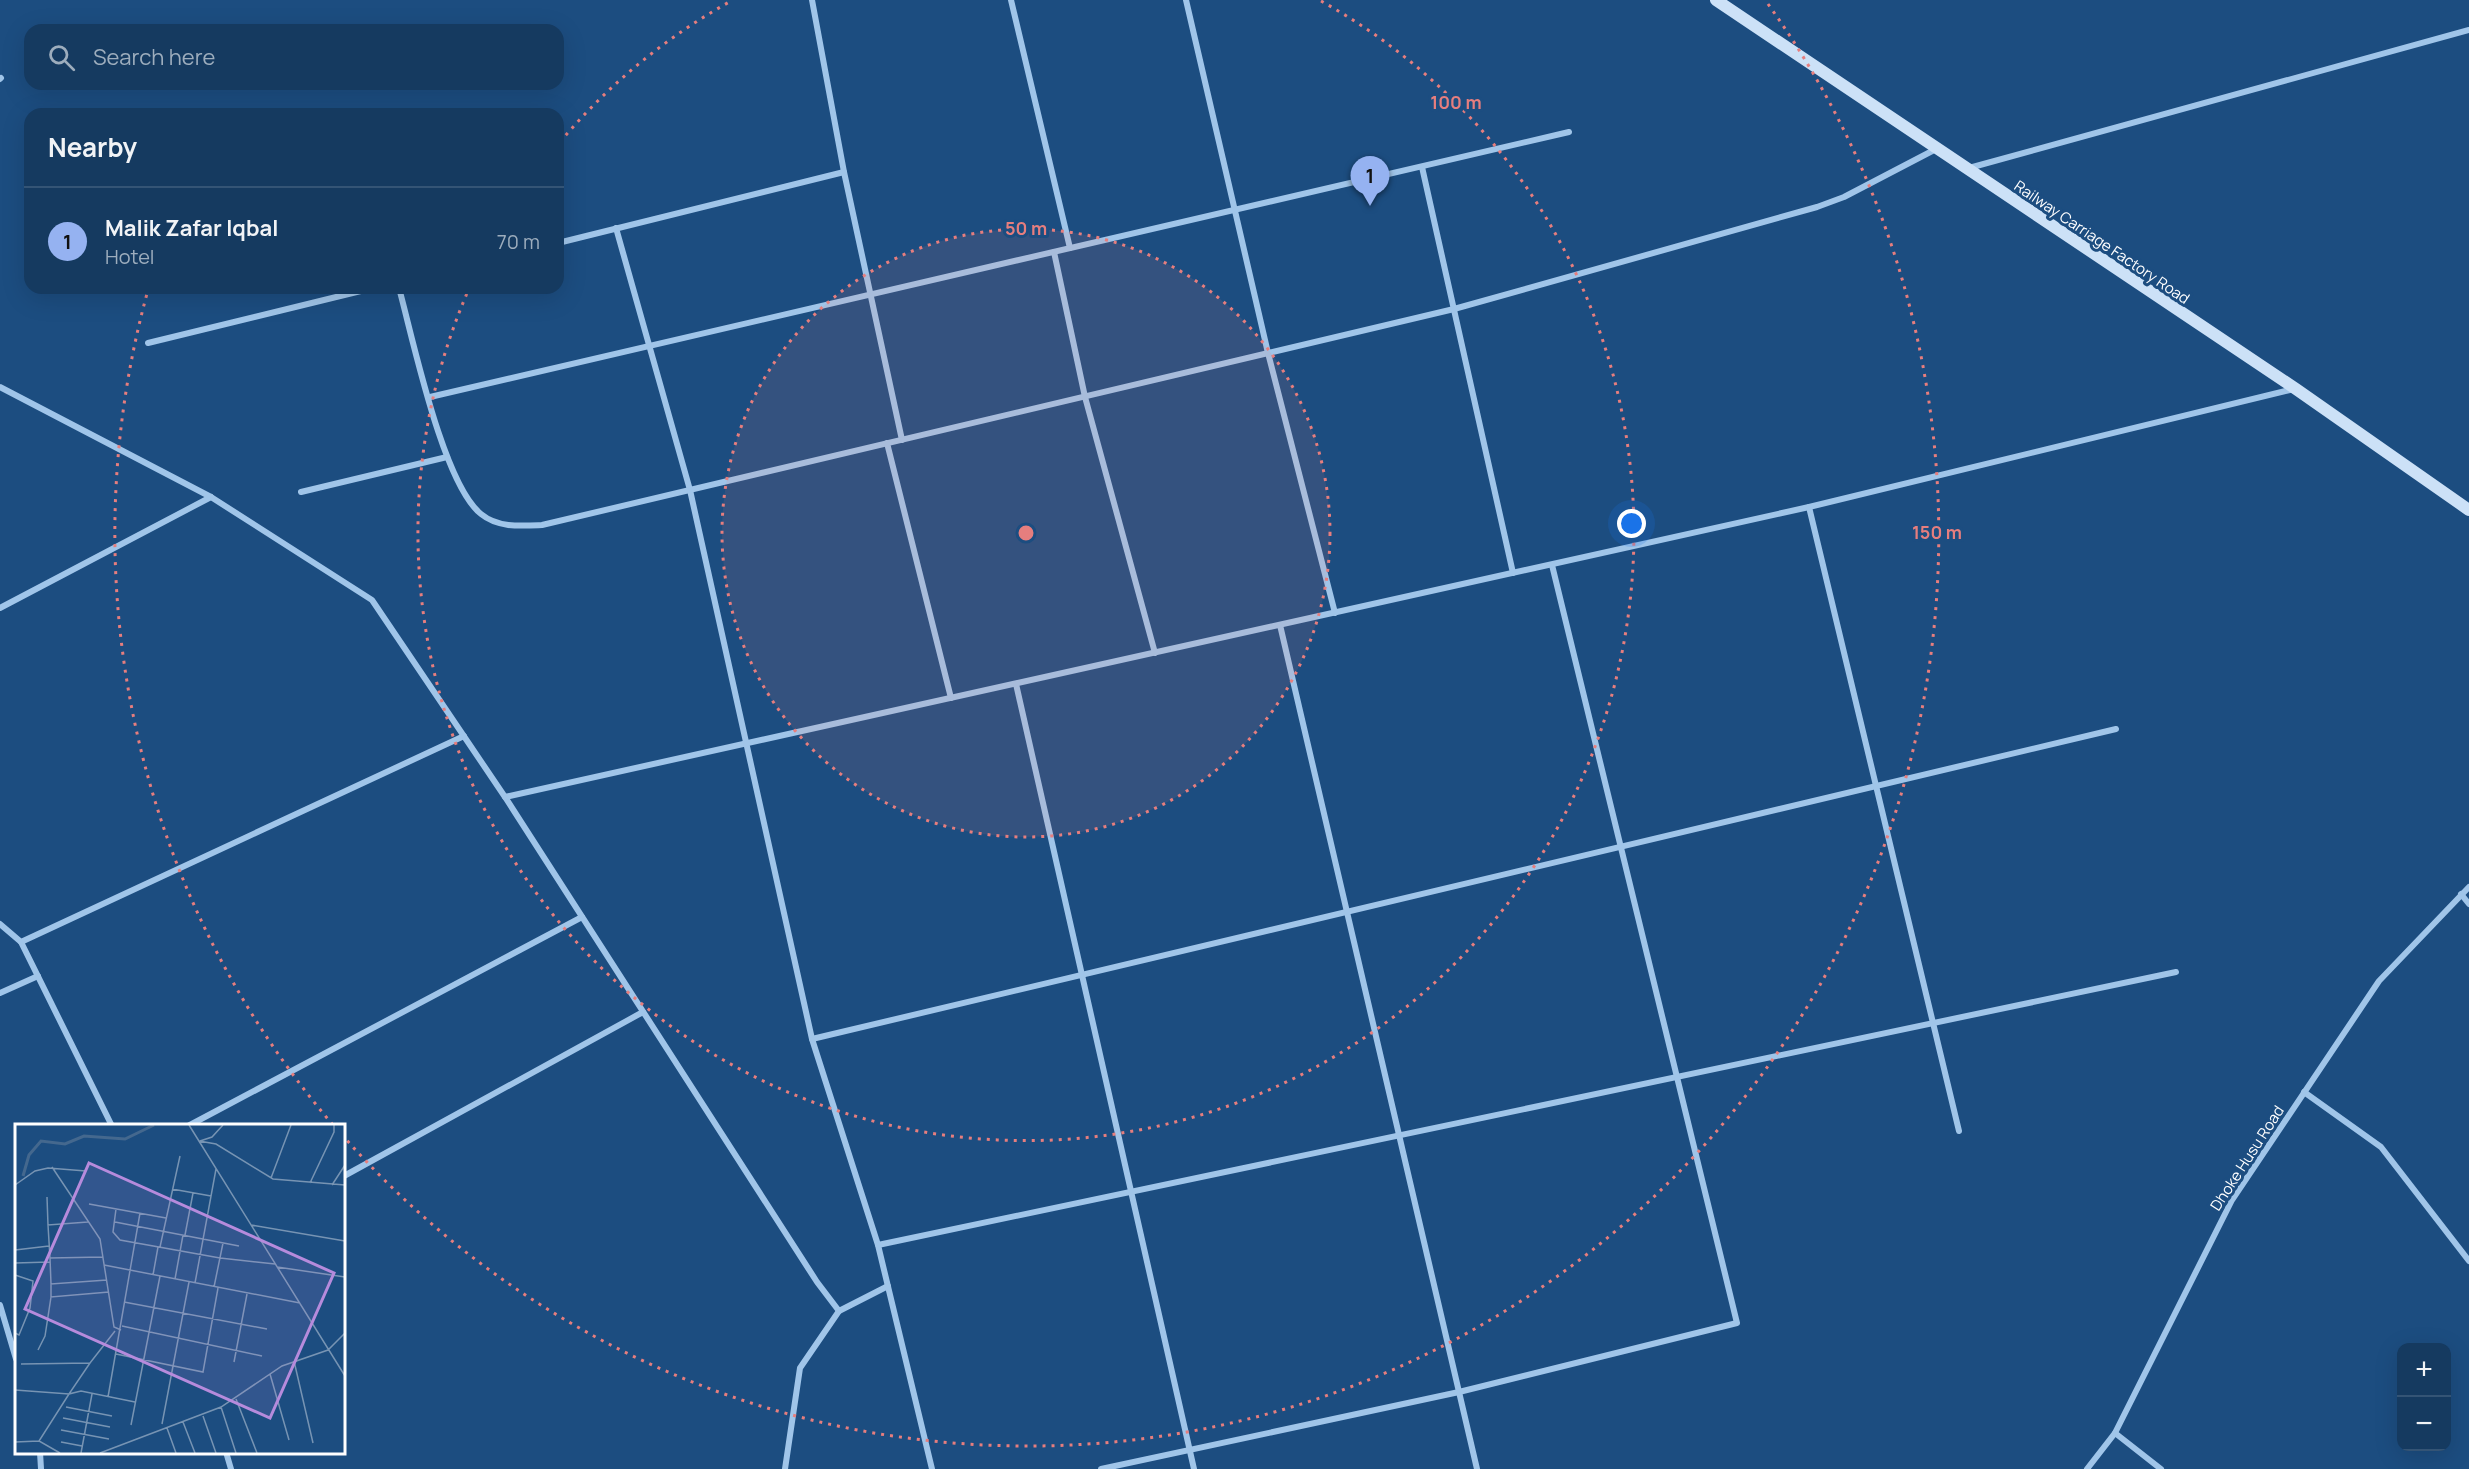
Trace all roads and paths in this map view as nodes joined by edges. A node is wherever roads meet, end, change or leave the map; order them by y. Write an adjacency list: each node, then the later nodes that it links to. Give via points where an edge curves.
1 (812, 0): 10 (street)
2 (1011, 0): 14 (street)
3 (1186, 0): 11 (street)
4 (1716, 0): 7 (main road, Railway Carriage Factory Road)
5 (2469, 30): 9 (street)
6 (1569, 132): 8 (street)
7 (1936, 149): 9 (main road, Railway Carriage Factory Road); 19 (street, via 1817,207)
8 (1422, 167): 11 (street); 19 (street)
9 (1966, 169): 24 (main road, Railway Carriage Factory Road)
10 (844, 172): 12 (street); 18 (street)
11 (1235, 210): 14 (street); 22 (street)
12 (616, 228): 13 (street); 21 (street)
13 (564, 241)
14 (1070, 248): 15 (street)
15 (1054, 252): 18 (street); 25 (street)
16 (348, 294): 20 (street)
17 (401, 294): 26 (street)
18 (871, 295): 21 (street); 27 (street)
19 (1454, 309): 22 (street); 36 (street)
20 (148, 343)
21 (648, 345): 26 (street); 30 (street)
22 (1268, 353): 25 (street); 38 (street)
23 (0, 387): 32 (street)
24 (2296, 388): 33 (street); 34 (main road, Railway Carriage Factory Road)
25 (1085, 397): 27 (street); 40 (street)
26 (430, 398): 29 (street)
27 (902, 440): 28 (street)
28 (886, 443): 30 (street); 42 (street)
29 (447, 457): 30 (street, via 461,491 481,515 509,526 542,525); 31 (street)
30 (690, 490): 45 (street)
31 (301, 492)
32 (211, 497): 37 (street); 44 (street, via 372,600)
33 (1809, 507): 35 (street); 46 (street)
34 (2469, 510)
35 (1552, 565): 36 (street); 48 (street)
36 (1513, 573): 38 (street)
37 (0, 608)
38 (1335, 613): 39 (street)
39 (1280, 625): 40 (street); 52 (street)
40 (1155, 653): 41 (street)
41 (1016, 684): 42 (street); 57 (street)
42 (951, 698): 45 (street)
43 (2116, 729): 46 (street)
44 (464, 736): 47 (street); 55 (street)
45 (747, 744): 47 (street); 62 (street)
46 (1876, 786): 48 (street); 61 (street)
47 (505, 797): 53 (street)
48 (1620, 846): 52 (street); 63 (street)
49 (2469, 887): 50 (street, Dhoke Husu Road)
50 (2461, 894): 51 (street); 64 (street, Dhoke Husu Road, via 2379,981)
51 (2469, 904)
52 (1347, 911): 57 (street); 68 (street)
53 (582, 917): 60 (street); 66 (street)
54 (0, 924): 55 (street)
55 (21, 942): 58 (street)
56 (2176, 972): 61 (street)
57 (1082, 975): 62 (street); 70 (street)
58 (38, 976): 59 (street); 65 (street)
59 (0, 993)
60 (643, 1012): 69 (street); 75 (street)
61 (1933, 1023): 63 (street); 67 (street)
62 (812, 1039): 71 (street)
63 (1677, 1077): 68 (street); 77 (street, via 1737,1323)
64 (2304, 1092): 72 (street, via 2381,1147); 78 (street, Dhoke Husu Road, via 2232,1200)
65 (112, 1124)
66 (190, 1124)
67 (1959, 1131)
68 (1399, 1135): 70 (street); 77 (street)
69 (345, 1175)
70 (1131, 1192): 71 (street); 79 (street)
71 (878, 1245): 73 (street)
72 (2469, 1261)
73 (888, 1286): 75 (street); 85 (street)
74 (0, 1305): 76 (street)
75 (839, 1311): 84 (street, via 800,1368)
76 (15, 1356)
77 (1459, 1392): 79 (street); 88 (street)
78 (2115, 1433): 89 (street, Dhoke Husu Road); 90 (street)
79 (1190, 1450): 86 (street); 87 (street)
80 (40, 1454): 82 (street)
81 (227, 1454): 83 (street)
82 (41, 1469)
83 (231, 1469)
84 (785, 1469)
85 (932, 1469)
86 (1101, 1469)
87 (1194, 1469)
88 (1477, 1469)
89 (2087, 1469)
90 (2161, 1469)

